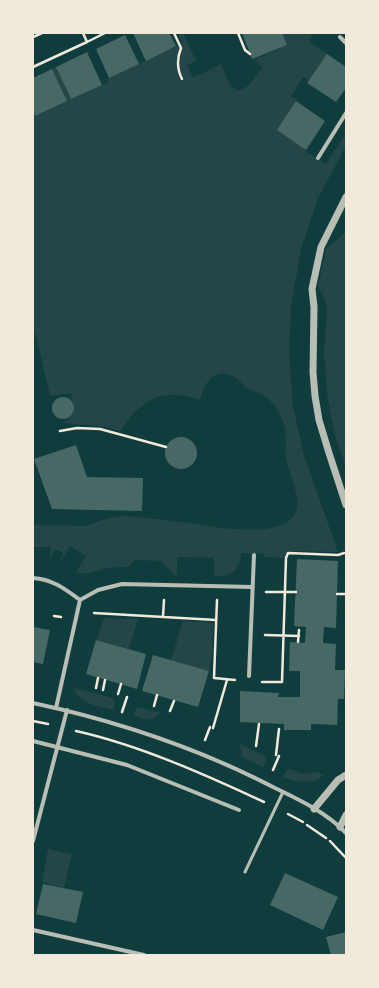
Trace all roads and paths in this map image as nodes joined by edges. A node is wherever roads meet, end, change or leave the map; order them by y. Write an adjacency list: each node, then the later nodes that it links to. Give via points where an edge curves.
1 (42, 33): 6 (path)
2 (83, 33): 8 (path)
3 (106, 33): 8 (path)
4 (174, 33): 12 (path, via 181,48 178,55 178,70)
5 (238, 33): 10 (path, via 245,50)
6 (33, 37)
7 (340, 37): 9 (street)
8 (87, 42): 11 (path)
9 (346, 43)
10 (250, 54)
11 (33, 67)
12 (182, 79)
13 (346, 113): 14 (street)
14 (318, 158)
15 (346, 196): 18 (street, via 321,246 312,289 315,396 325,440)
16 (60, 431): 17 (path, via 77,428 100,429)
17 (166, 447)
18 (346, 505)
19 (254, 555): 21 (street)
20 (33, 578): 26 (street, via 48,580 61,586)
21 (252, 587): 26 (street, via 122,584 98,590); 36 (street)
22 (284, 592): 23 (path)
23 (296, 592)
24 (337, 594): 25 (path)
25 (346, 594)
26 (80, 600): 51 (street)
27 (98, 608): 29 (path)
28 (63, 613): 31 (path)
29 (94, 613): 32 (path); 33 (path)
30 (54, 616): 31 (path)
31 (63, 618): 34 (path)
32 (91, 618)
33 (216, 620)
34 (62, 623)
35 (299, 630): 37 (path)
36 (250, 635): 37 (path); 39 (street)
37 (299, 636): 38 (path)
38 (298, 642)
39 (249, 676)
40 (98, 678): 44 (path)
41 (105, 680): 45 (path)
42 (227, 680): 55 (path)
43 (121, 684): 46 (path)
44 (96, 688)
45 (103, 690)
46 (118, 694)
47 (157, 695): 50 (path)
48 (174, 701): 53 (path)
49 (33, 703): 51 (street)
50 (154, 706)
51 (56, 708): 52 (street)
52 (67, 710): 59 (street); 62 (street, via 178,744)
53 (170, 711)
54 (259, 724): 58 (path)
55 (213, 728)
56 (279, 729): 60 (path)
57 (33, 741): 59 (street)
58 (256, 746)
59 (58, 747): 64 (street, via 127,765); 68 (street)
60 (276, 755)
61 (346, 775): 63 (street, via 338,780)
62 (283, 792): 63 (street); 69 (lane)
63 (314, 809): 66 (street)
64 (239, 810)
65 (346, 815): 66 (street)
66 (340, 827): 67 (street)
67 (346, 833)
68 (33, 841)
69 (245, 872)
70 (33, 930): 71 (street)
71 (144, 955)

